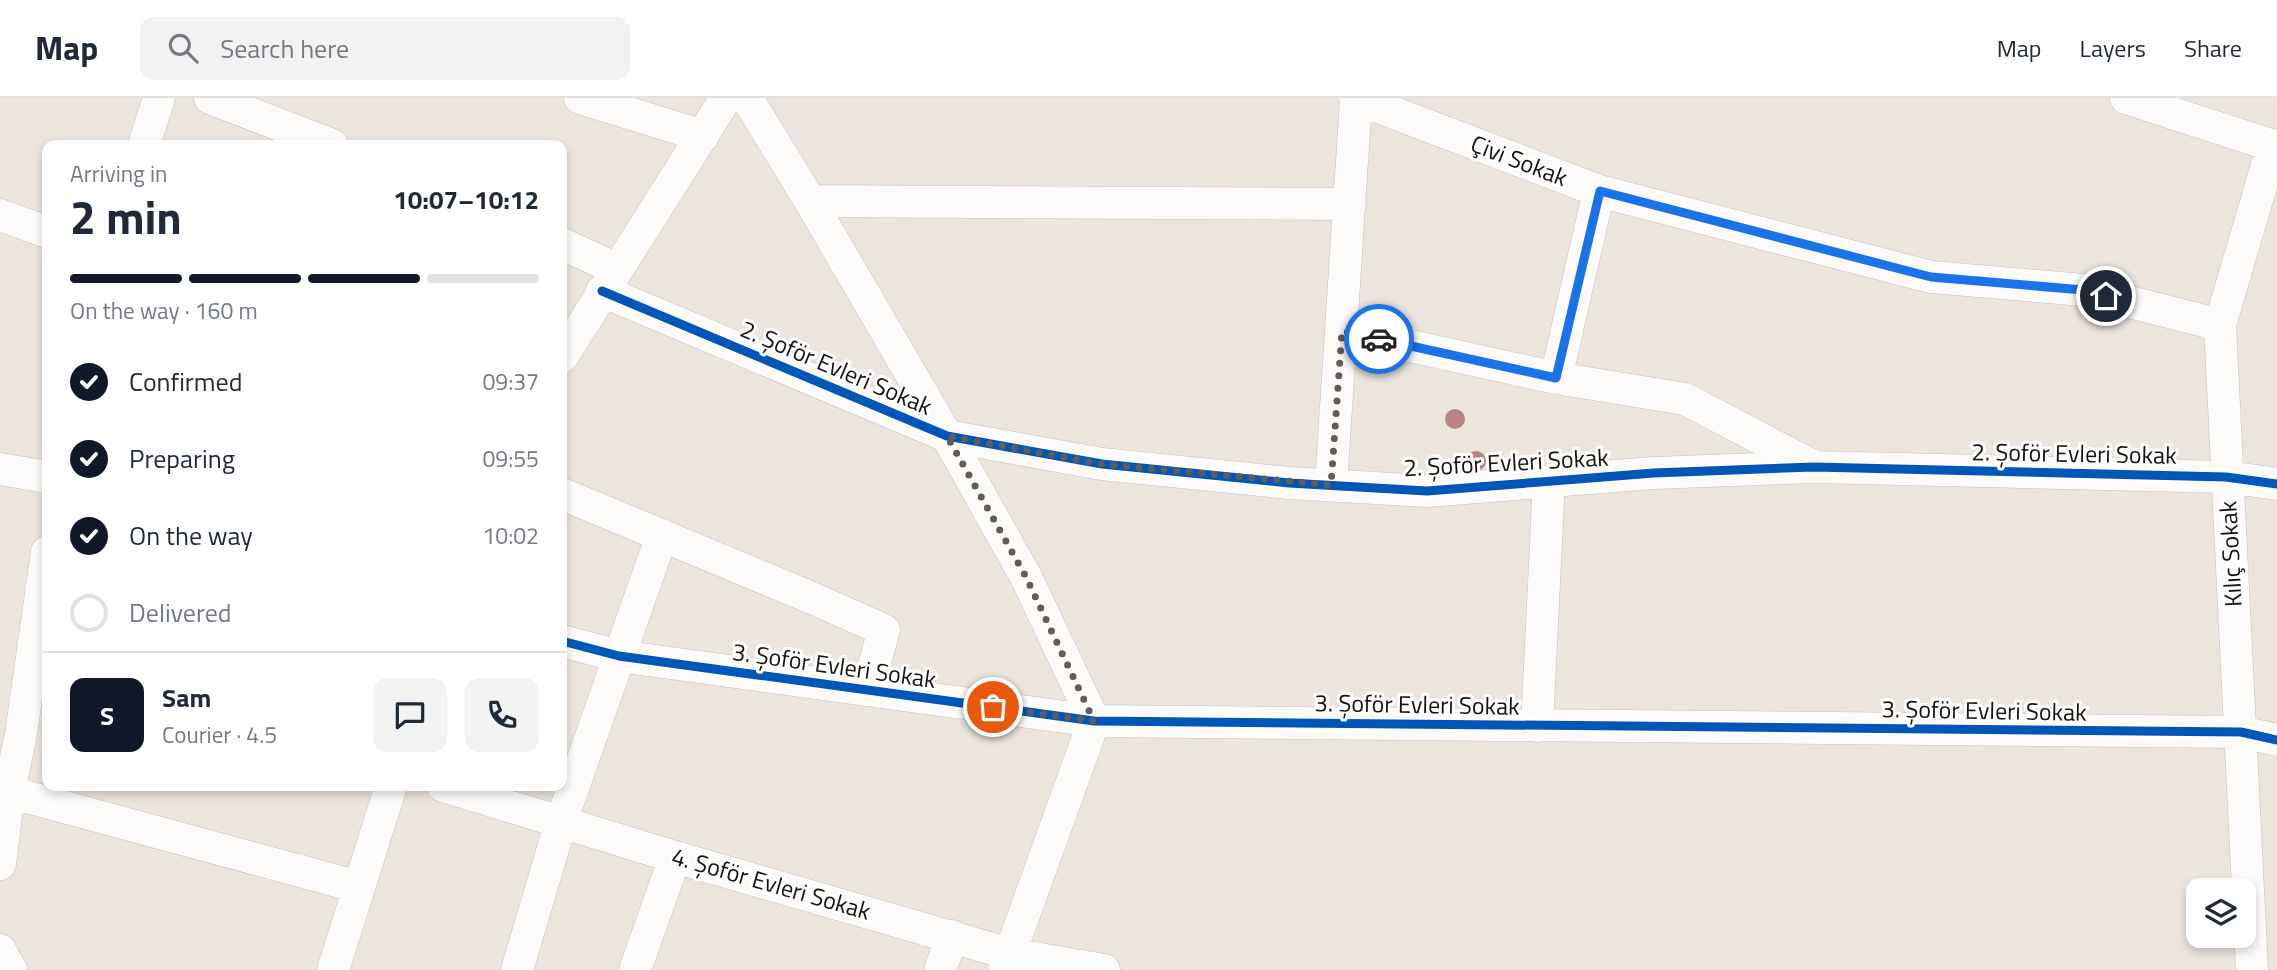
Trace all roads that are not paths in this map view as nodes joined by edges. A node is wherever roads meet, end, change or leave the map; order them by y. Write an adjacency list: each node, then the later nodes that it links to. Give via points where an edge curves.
1 (159, 98): 9 (street)
2 (210, 98): 10 (street)
3 (580, 98): 8 (street)
4 (726, 98): 8 (street)
5 (747, 98): 13 (street)
6 (1355, 98): 12 (street, Çivi Sokak); 14 (street)
7 (2126, 98): 11 (street)
8 (703, 136): 18 (street)
9 (146, 140)
10 (319, 140)
11 (2275, 146): 19 (street, Kılıç Sokak)
12 (1600, 191): 19 (street, Çivi Sokak, via 1931,277 2083,290); 22 (street)
13 (810, 201): 14 (street); 23 (street)
14 (1350, 204): 20 (street)
15 (0, 215): 16 (street)
16 (42, 230)
17 (567, 248): 18 (street, 2. Şoför Evleri Sokak)
18 (609, 280): 21 (street); 23 (street, 2. Şoför Evleri Sokak)
19 (2220, 325): 27 (street, Kılıç Sokak)
20 (1342, 331): 22 (street); 30 (street)
21 (567, 349)
22 (1556, 378): 24 (street, via 1685,399)
23 (947, 436): 30 (street, 2. Şoför Evleri Sokak, via 1102,464); 38 (street, via 1026,577)
24 (1814, 467): 27 (street, 2. Şoför Evleri Sokak); 28 (street, 2. Şoför Evleri Sokak)
25 (0, 469): 26 (street)
26 (42, 476)
27 (2226, 477): 29 (street, 2. Şoför Evleri Sokak); 41 (street, Kılıç Sokak)
28 (1549, 481): 30 (street, 2. Şoför Evleri Sokak, via 1427,491); 39 (street)
29 (2277, 484)
30 (1331, 485)
31 (567, 496): 32 (street)
32 (662, 535): 35 (street); 37 (street, via 884,631)
33 (42, 623): 36 (street)
34 (567, 642): 35 (street, 3. Şoför Evleri Sokak)
35 (619, 656): 37 (street, 3. Şoför Evleri Sokak); 46 (street)
36 (39, 666): 40 (street)
37 (867, 690): 38 (street, 3. Şoför Evleri Sokak)
38 (1094, 721): 39 (street, 3. Şoför Evleri Sokak); 52 (street)
39 (1537, 726): 41 (street, 3. Şoför Evleri Sokak)
40 (11, 732): 45 (street)
41 (2241, 733): 42 (street, 3. Şoför Evleri Sokak); 59 (street, Kılıç Sokak)
42 (2277, 740)
43 (389, 791): 49 (street)
44 (459, 791): 46 (street, 4. Şoför Evleri Sokak)
45 (9, 792): 48 (street); 49 (street)
46 (561, 822): 47 (street, 4. Şoför Evleri Sokak); 55 (street)
47 (675, 857): 50 (street, 4. Şoför Evleri Sokak); 56 (street)
48 (0, 864)
49 (359, 887): 54 (street)
50 (952, 936): 52 (street, 4. Şoför Evleri Sokak); 57 (street)
51 (0, 950): 53 (street)
52 (1007, 962): 58 (street, 4. Şoför Evleri Sokak)
53 (11, 970)
54 (333, 970)
55 (517, 970)
56 (635, 970)
57 (940, 970)
58 (1104, 970)
59 (2252, 970)

